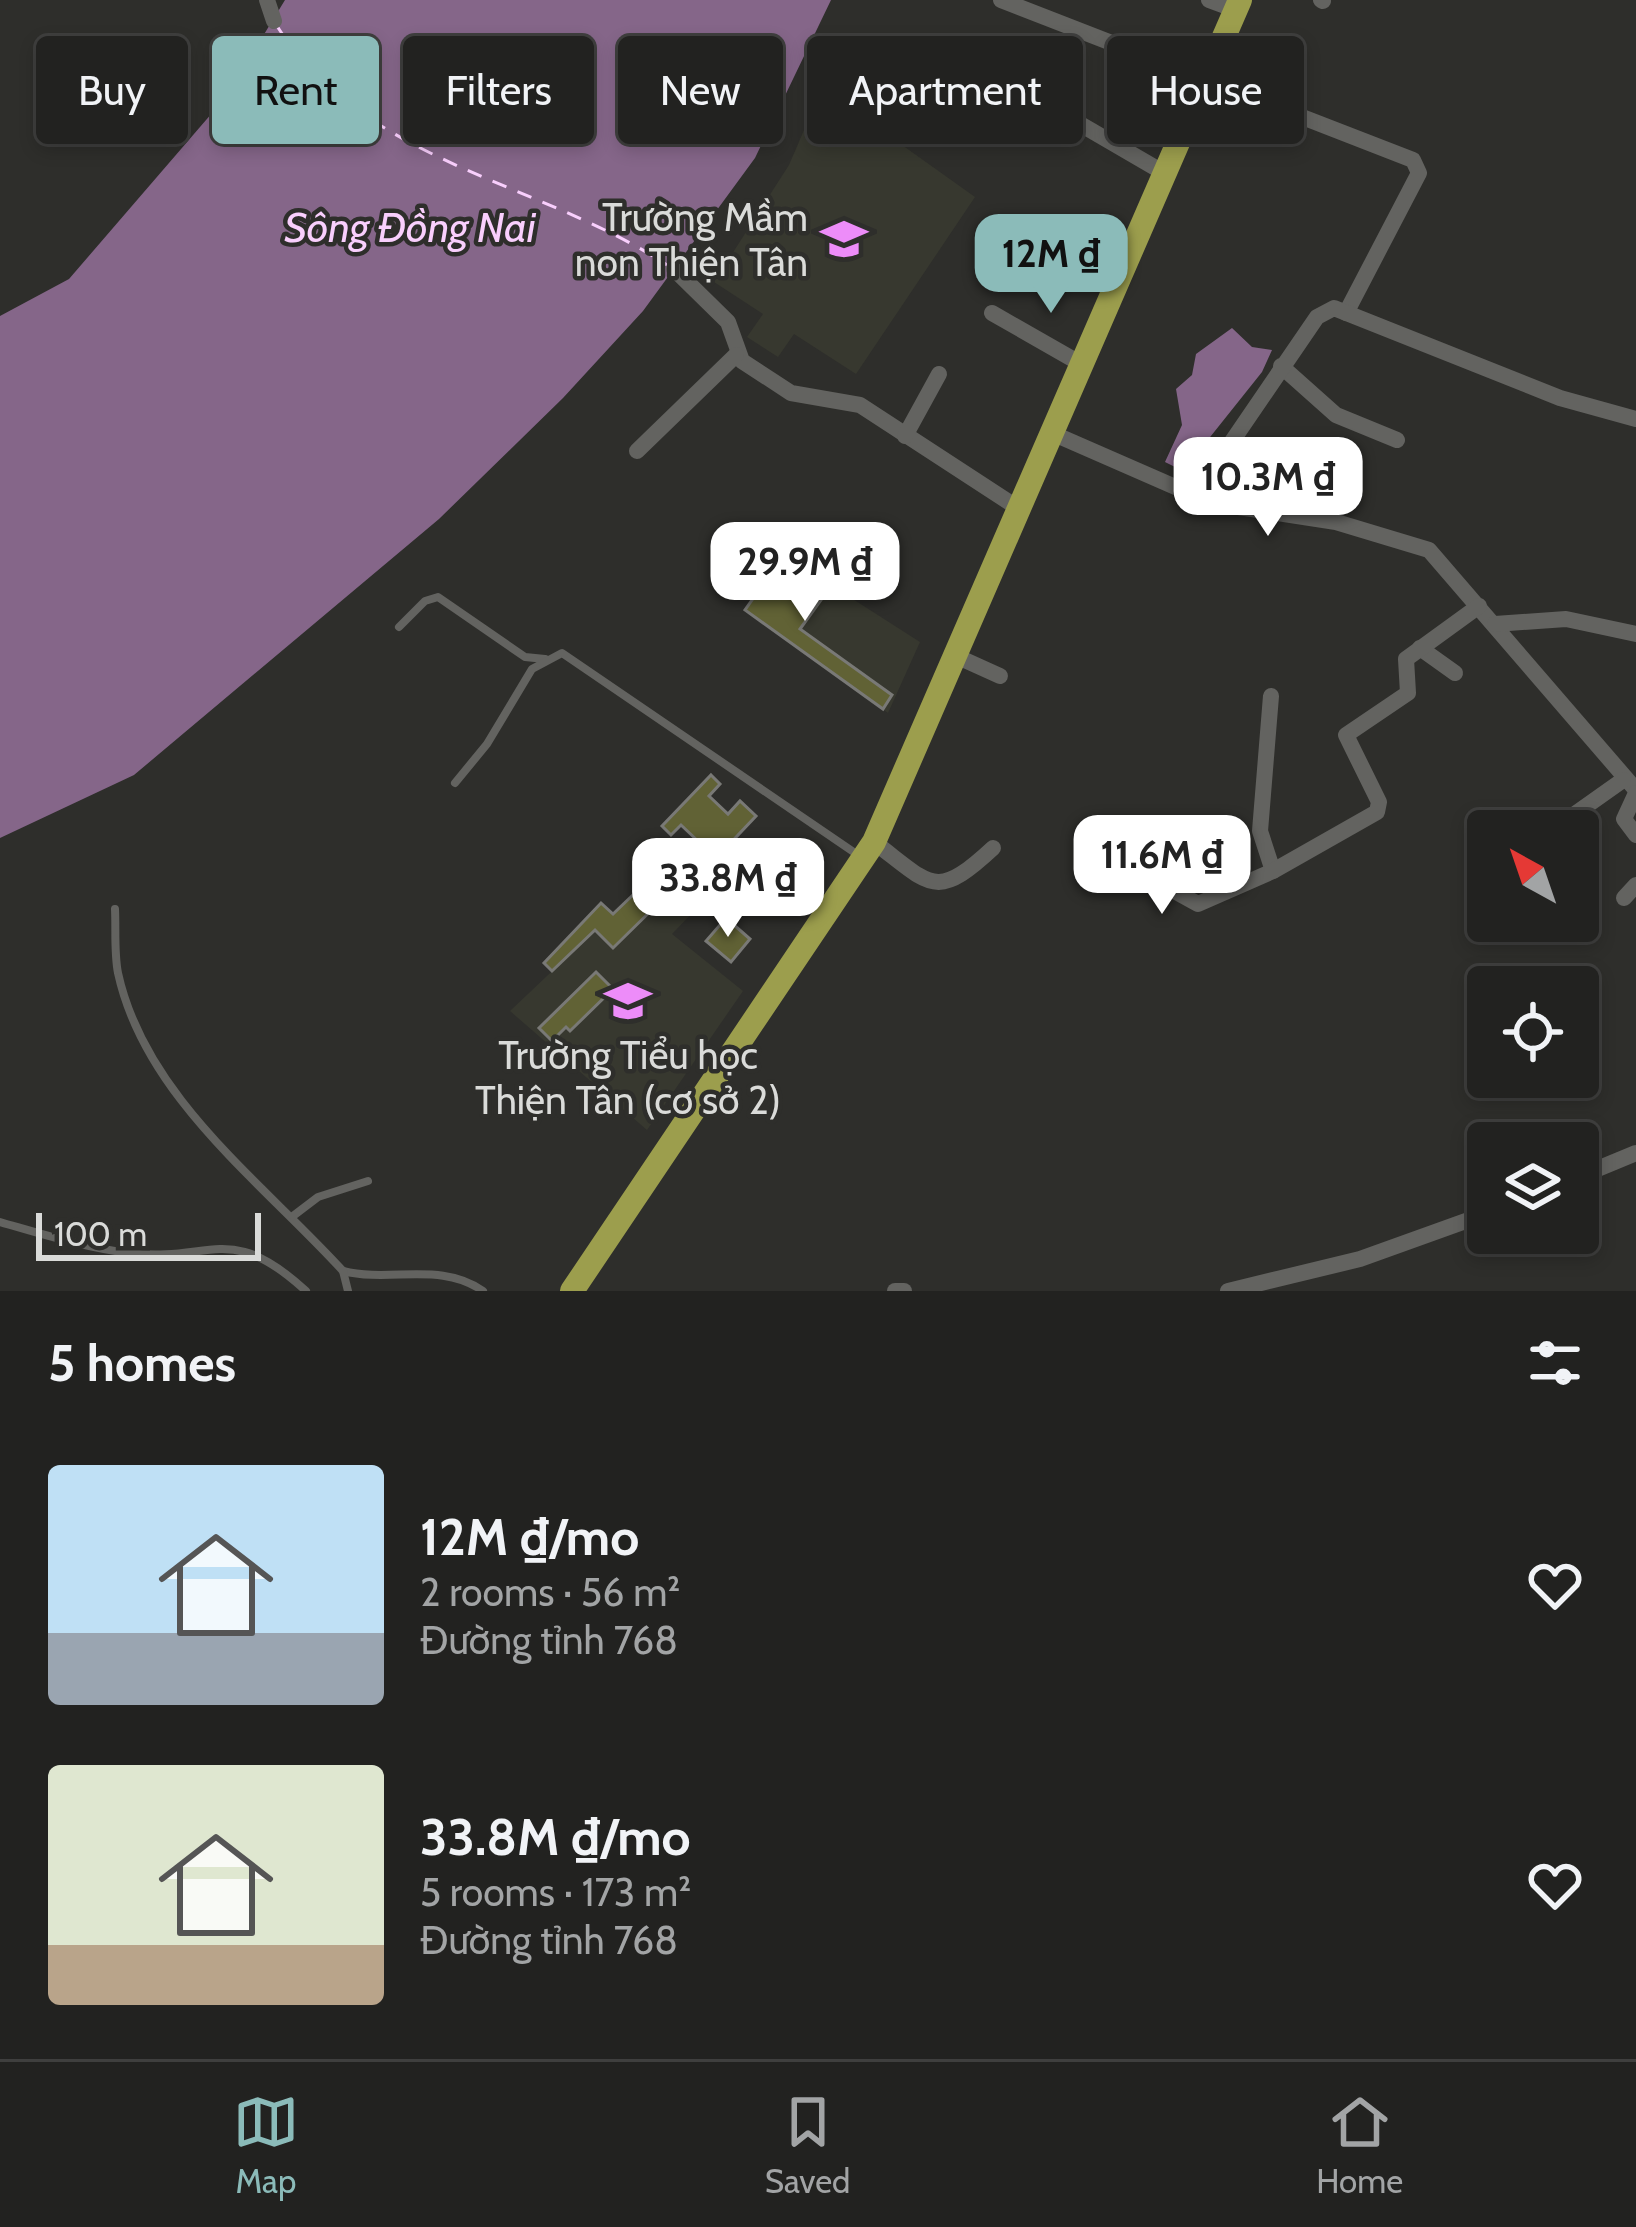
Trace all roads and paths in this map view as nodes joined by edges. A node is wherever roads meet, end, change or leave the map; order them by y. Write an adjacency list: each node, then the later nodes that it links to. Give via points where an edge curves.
1 (267, 0): 5 (street)
2 (1001, 0): 7 (street)
3 (1209, 0): 4 (street)
4 (1238, 5): 6 (main road)
5 (274, 21)
6 (1225, 36)
7 (1107, 42)
8 (1304, 118): 14 (street, via 1418,166)
9 (1083, 126): 11 (street)
10 (1179, 144): 11 (main road)
11 (1166, 174): 16 (main road)
12 (674, 269): 15 (street, via 728,322)
13 (992, 313): 16 (street)
14 (1346, 313): 17 (street, via 1324,311); 19 (street, via 1560,398)
15 (736, 356): 21 (street, via 790,393 860,405); 23 (street)
16 (1083, 365): 20 (main road)
17 (1281, 366): 22 (street, via 1336,415); 24 (street)
18 (939, 374): 21 (street)
19 (1636, 419)
20 (1054, 434): 24 (street); 25 (main road)
21 (905, 436): 25 (street)
22 (1397, 440)
23 (637, 452)
24 (1194, 497): 26 (street, via 1415,543)
25 (1021, 510): 31 (main road)
26 (1479, 605): 27 (street); 30 (street)
27 (1495, 624): 29 (street, via 1565,619); 37 (street)
28 (398, 627): 32 (lane, via 438,597 525,657)
29 (1636, 634)
30 (1420, 648): 33 (street); 42 (street, via 1406,659 1408,693 1346,735 1377,812)
31 (958, 657): 34 (street); 41 (main road)
32 (545, 658): 36 (lane); 41 (lane, via 562,653)
33 (1455, 674)
34 (1000, 676)
35 (1271, 695): 42 (street, via 1260,831)
36 (455, 783)
37 (1632, 788): 38 (street); 39 (street, via 1624,819)
38 (1591, 810)
39 (1636, 835)
40 (993, 848): 41 (street, via 951,883 935,884)
41 (869, 850): 55 (main road)
42 (1273, 872): 43 (street, via 1198,904)
43 (1148, 877)
44 (115, 909): 48 (lane, via 117,970 133,1021 210,1137)
45 (1636, 1153): 46 (street)
46 (1599, 1168)
47 (368, 1181): 48 (lane, via 318,1197)
48 (293, 1216): 51 (lane)
49 (1467, 1221): 58 (street, via 1360,1259)
50 (0, 1222): 52 (lane, via 133,1254 232,1248 274,1264)
51 (343, 1271): 53 (lane); 54 (lane, via 452,1275)
52 (306, 1291)
53 (348, 1291)
54 (483, 1291)
55 (572, 1291)
56 (895, 1291): 57 (street)
57 (904, 1291)
58 (1228, 1291)

